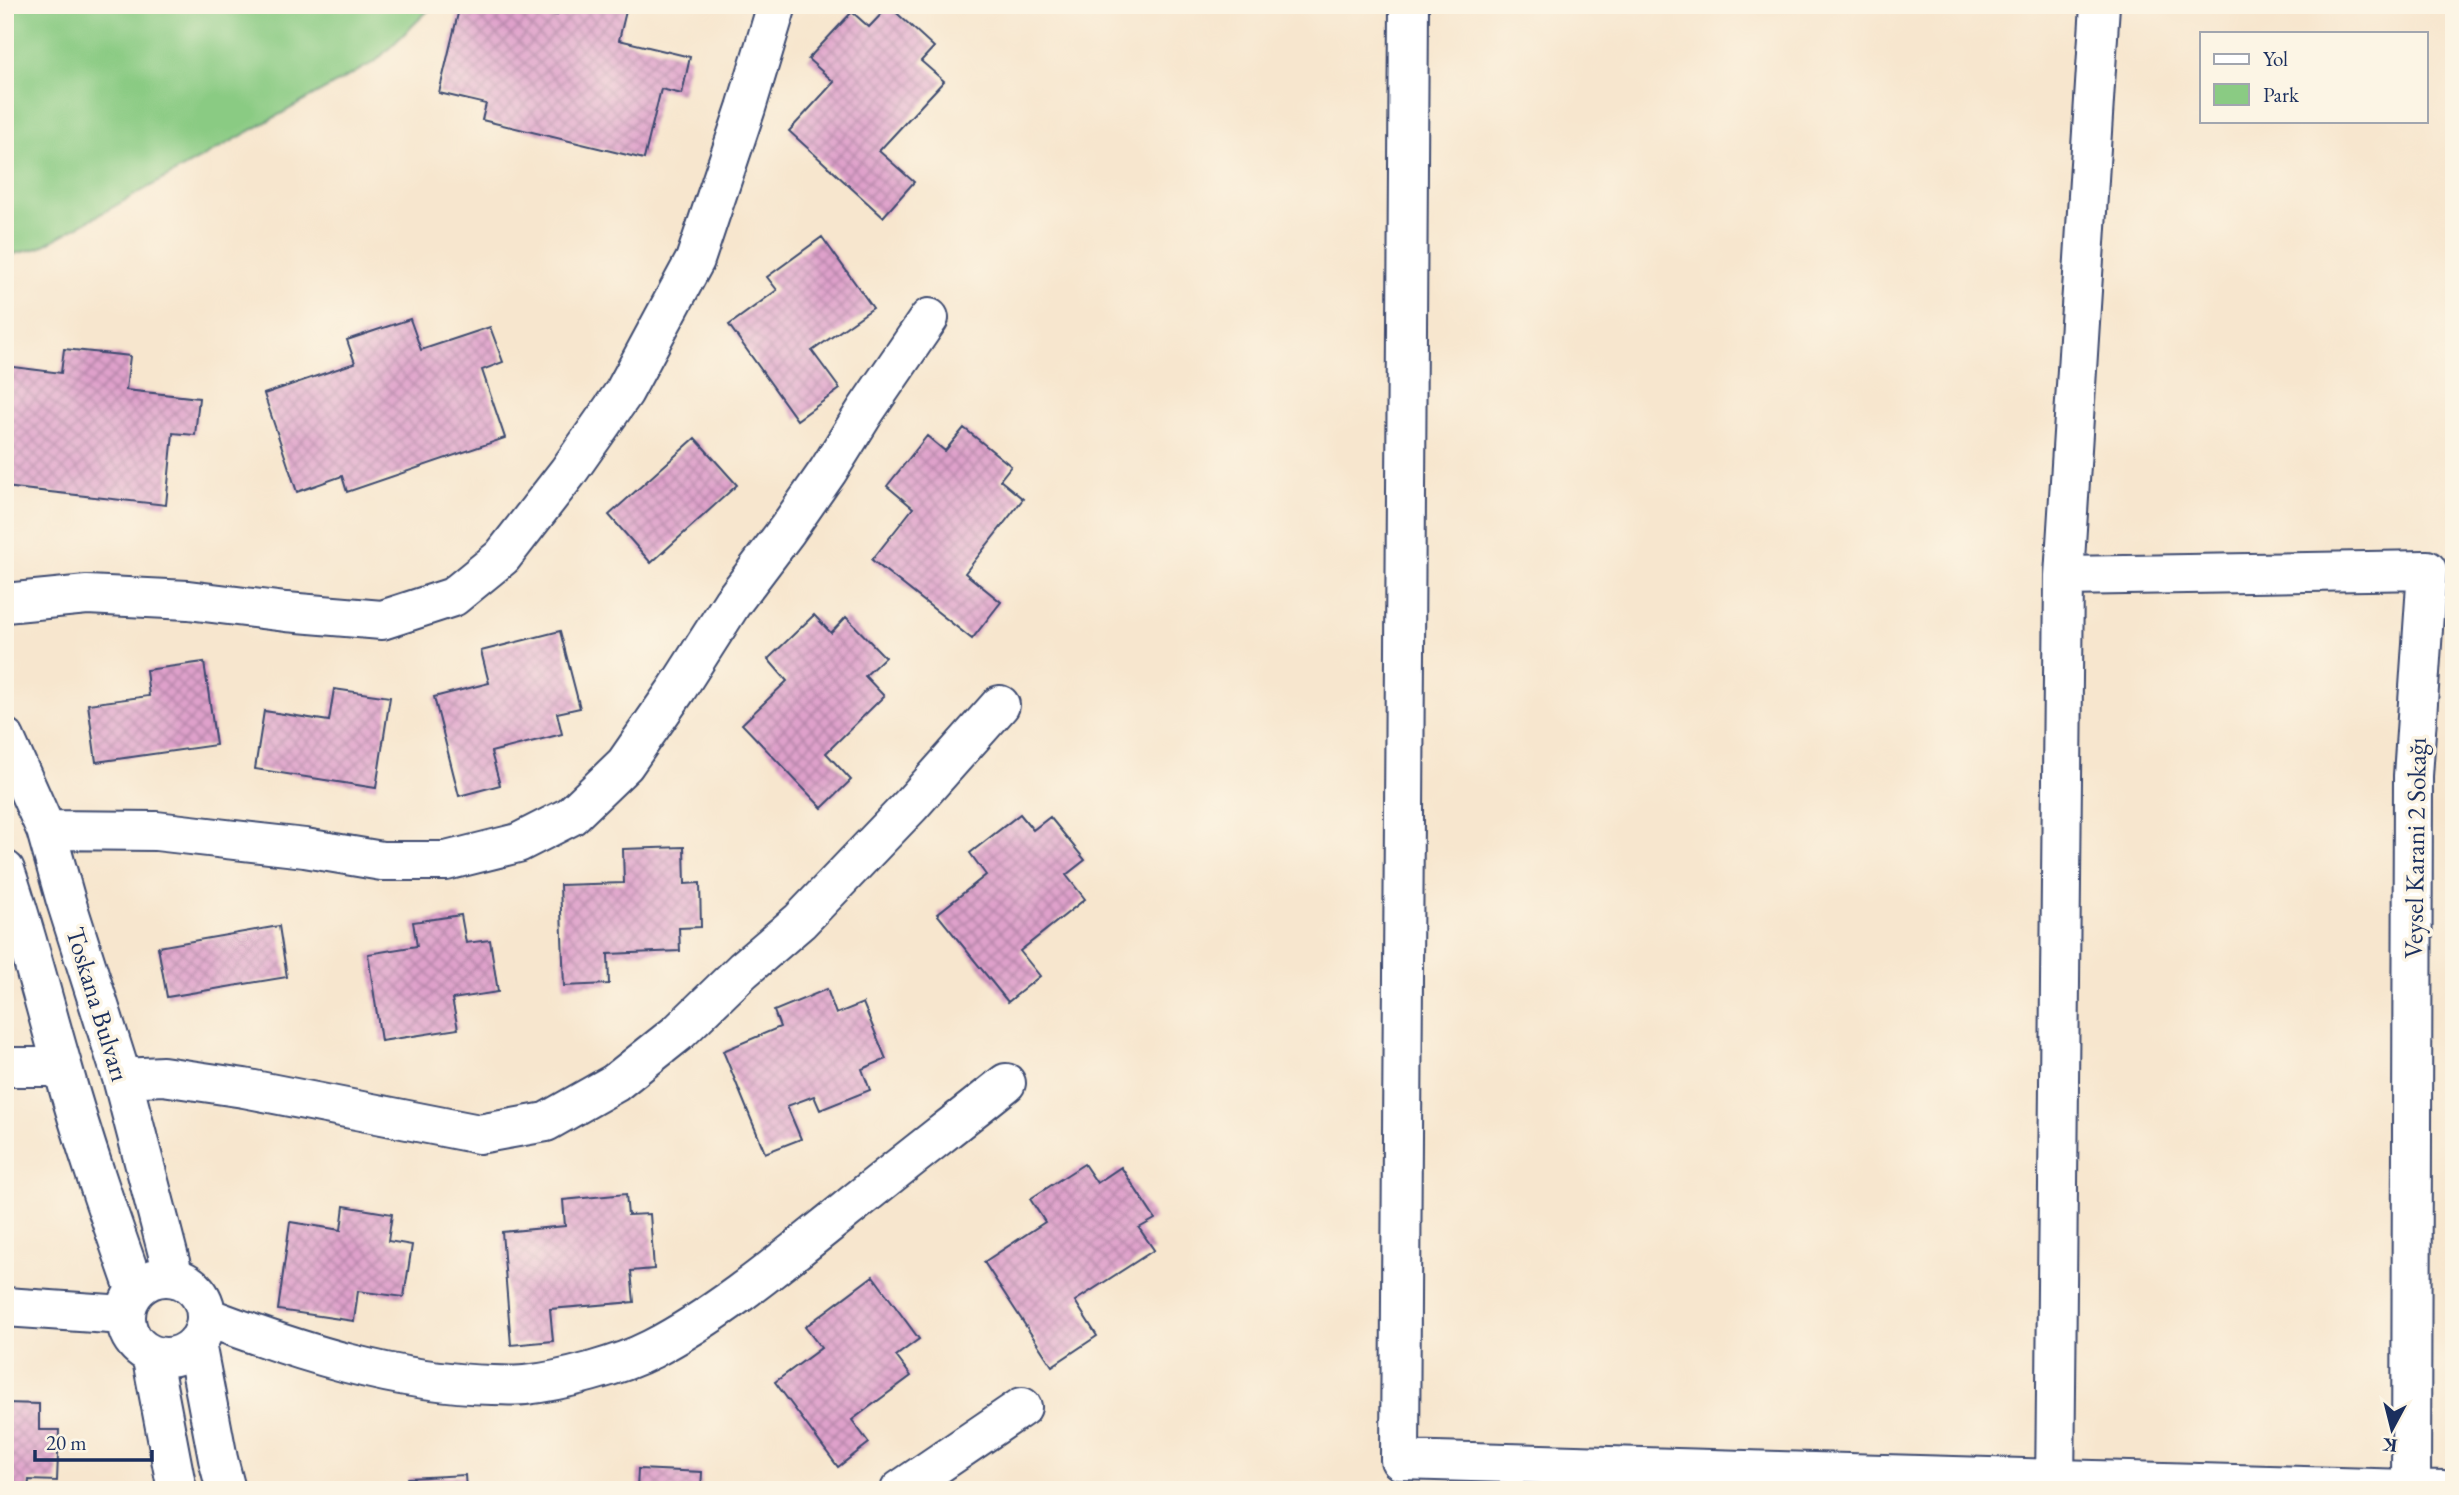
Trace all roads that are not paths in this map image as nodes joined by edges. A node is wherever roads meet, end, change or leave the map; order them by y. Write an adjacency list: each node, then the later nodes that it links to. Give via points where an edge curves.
1 (777, 5): 6 (street, via 695,260 624,392 502,557 453,597 382,620 87,594)
2 (1409, 5): 21 (street, via 1400,1460)
3 (2100, 5): 5 (street)
4 (929, 318): 9 (street, via 625,764 571,816 518,843 446,862 382,861 156,831)
5 (2064, 576): 21 (street); 22 (street, Veysel Karani 2 Sokağı, via 2427,570 2413,776)
6 (5, 603)
7 (1000, 705): 13 (street, via 800,921 679,1032 615,1083 546,1122 479,1134 244,1088 163,1076)
8 (5, 738): 9 (street, Toskana Bulvarı)
9 (46, 830): 13 (street, Toskana Bulvarı)
10 (5, 870): 12 (street, Toskana Bulvarı)
11 (5, 1067): 12 (street)
12 (62, 1067): 16 (street, Toskana Bulvarı)
13 (121, 1078): 15 (street, Toskana Bulvarı)
14 (1006, 1083): 18 (street, via 735,1296 650,1350 593,1371 524,1385 459,1384 362,1366 261,1337)
15 (174, 1277): 16 (street, via 146,1281); 18 (street, via 198,1291 204,1304)
16 (130, 1302): 17 (street); 19 (street, Toskana Bulvarı, via 126,1327 139,1348)
17 (5, 1307)
18 (201, 1330): 19 (street, via 187,1351 163,1357); 24 (street)
19 (151, 1354): 23 (street)
20 (1023, 1407): 25 (street)
21 (2055, 1484): 22 (street)
22 (2422, 1489)
23 (177, 1490)
24 (226, 1490)
25 (900, 1490)

